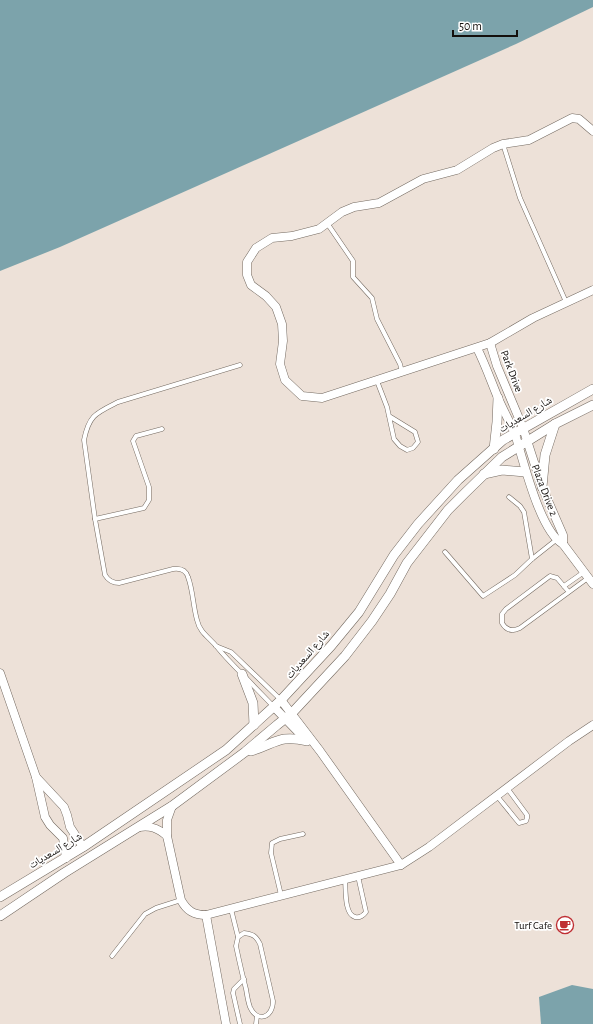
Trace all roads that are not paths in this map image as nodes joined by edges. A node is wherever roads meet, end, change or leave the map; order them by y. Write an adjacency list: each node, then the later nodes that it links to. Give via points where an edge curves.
1 (593, 131): 2 (street, via 579,119 572,118 528,140)
2 (503, 144): 3 (street, via 457,170 424,179 379,203 354,207); 5 (lane, via 520,198)
3 (327, 223): 9 (lane, via 353,260 352,277 372,298 377,319); 10 (street, via 308,233 272,238 256,248 247,262 247,274 251,285 276,307 282,324 280,364 284,380 302,396 322,398)
4 (593, 290): 5 (street)
5 (566, 302): 6 (street)
6 (490, 343): 7 (street); 17 (street, Park Drive)
7 (477, 348): 9 (street); 12 (street, Park Drive)
8 (240, 364): 26 (lane, via 118,402 92,417 86,427 84,440)
9 (403, 372): 10 (street)
10 (377, 381): 14 (lane)
11 (593, 388): 17 (street, شارع السعديات)
12 (498, 398): 18 (street, Park Drive); 21 (street)
13 (593, 405): 15 (street)
14 (389, 416): 14 (lane, via 394,439 407,450 413,448 418,442 415,432)
15 (555, 424): 19 (street); 24 (street, via 545,455)
16 (162, 428): 26 (lane, via 136,436 134,441 149,487 149,500 144,508)
17 (523, 428): 18 (street, شارع السعديات); 19 (street, Park Drive)
18 (514, 433): 20 (street, Park Drive); 21 (street, شارع السعديات)
19 (527, 441): 20 (street); 24 (street, Plaza Drive 2)
20 (518, 446): 22 (street, Plaza Drive 2); 23 (street)
21 (494, 449): 36 (street, شارع السعديات, via 458,480 418,524 394,555 359,612)
22 (525, 472): 23 (street, via 502,470); 27 (street, Plaza Drive 2, via 548,527)
23 (484, 474): 37 (street, via 448,510 406,562 390,594 345,656)
24 (542, 487): 27 (street, Plaza Drive 2, via 563,535)
25 (509, 497): 29 (lane, via 524,512)
26 (95, 520): 33 (lane, via 107,578 119,583 177,568 184,571 189,579 197,621)
27 (559, 542): 29 (lane); 30 (street, Plaza Drive 2)
28 (445, 552): 29 (lane, via 483,596 515,575)
29 (532, 559)
30 (588, 578): 31 (lane); 32 (lane)
31 (564, 586): 32 (lane); 32 (lane, via 555,576 547,577 504,611 504,625 511,630 520,628)
32 (568, 592)
33 (216, 646): 35 (lane); 36 (lane, via 231,652)
34 (0, 673): 42 (street)
35 (242, 674): 36 (lane); 38 (street, via 253,703)
36 (278, 704): 37 (street); 38 (street, شارع السعديات)
37 (289, 715): 40 (street); 41 (street); 43 (street)
38 (254, 725): 50 (street, شارع السعديات, via 226,750)
39 (593, 725): 44 (street)
40 (307, 741): 41 (street, via 295,738 281,739); 43 (street)
41 (245, 752): 46 (street)
42 (36, 777): 50 (street, via 64,807 72,832); 51 (street, via 45,817 63,838)
43 (343, 784): 52 (street)
44 (507, 788): 45 (street); 45 (lane, via 527,816 526,822 519,823)
45 (497, 795): 52 (street)
46 (172, 806): 47 (street); 49 (street, via 167,820)
47 (137, 827): 49 (street, via 153,827); 53 (street)
48 (303, 834): 56 (lane, via 272,843 271,853)
49 (167, 836): 58 (street)
50 (83, 847): 51 (street, شارع السعديات)
51 (69, 856): 53 (street, via 71,865); 57 (street, شارع السعديات)
52 (401, 865): 54 (street)
53 (64, 873): 61 (street)
54 (358, 876): 55 (street); 55 (lane, via 366,912 358,918 348,913)
55 (345, 880): 56 (street)
56 (281, 896): 59 (street)
57 (1, 897)
58 (182, 900): 60 (street, via 190,912); 63 (lane, via 145,914)
59 (231, 908): 60 (street); 62 (lane)
60 (206, 915): 66 (street)
61 (0, 916)
62 (238, 937): 64 (lane, via 236,946); 65 (lane, via 251,934 257,937 260,944 273,1009 269,1015)
63 (112, 956)
64 (244, 980): 65 (lane, via 250,1008); 67 (lane, via 233,993)
65 (257, 1016): 68 (lane)
66 (226, 1024)
67 (240, 1024)
68 (256, 1024)

